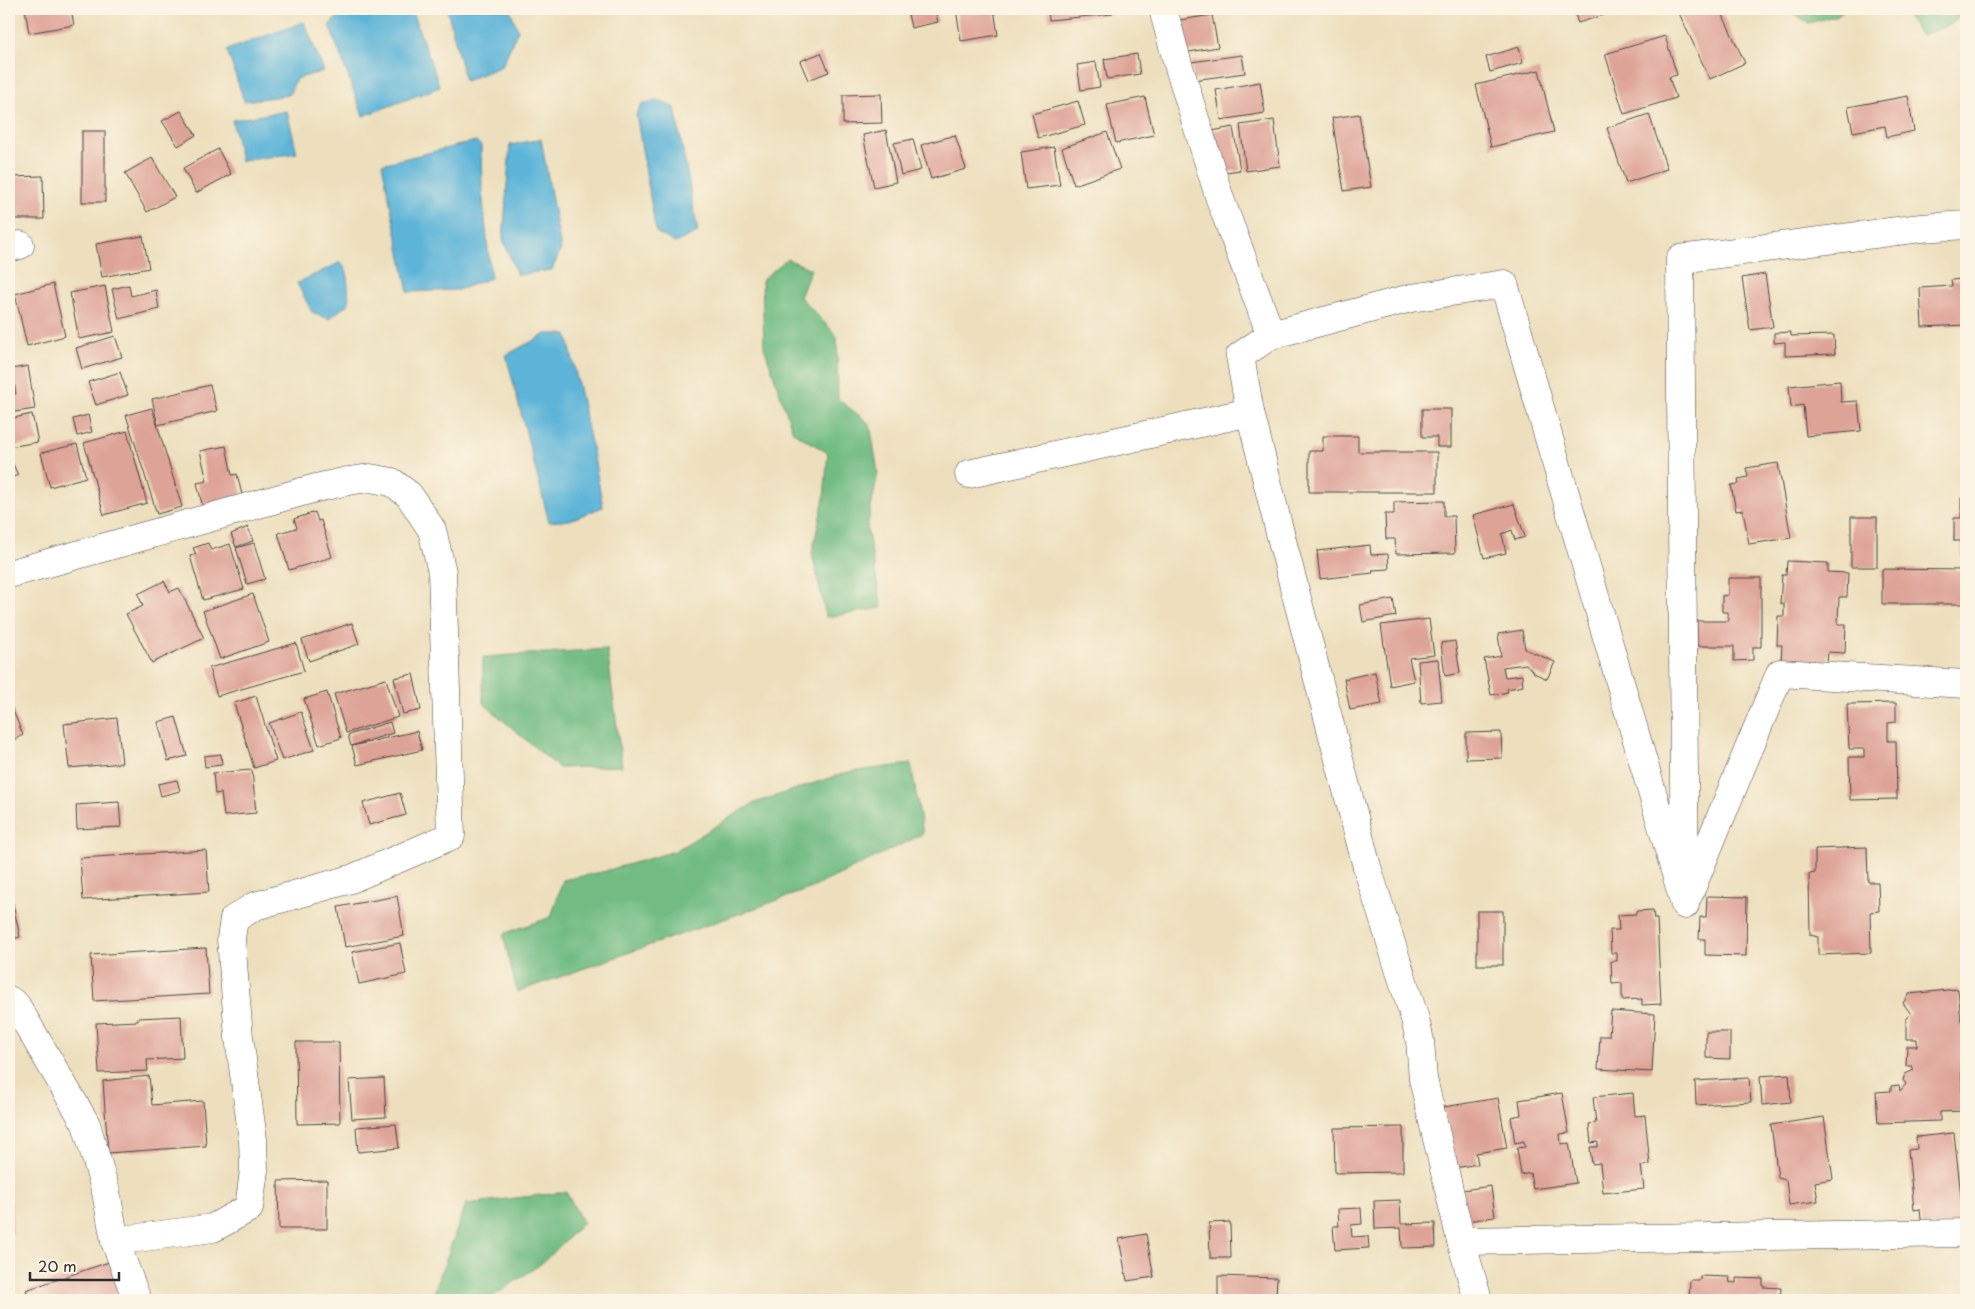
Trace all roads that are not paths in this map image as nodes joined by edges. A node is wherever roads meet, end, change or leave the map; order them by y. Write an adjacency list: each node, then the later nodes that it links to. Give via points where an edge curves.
1 (1163, 9): 3 (street, via 1220,199)
2 (1966, 225): 8 (street, via 1680,260)
3 (1271, 335): 4 (street, via 1240,356); 8 (street, via 1411,298 1504,284)
4 (1250, 412): 5 (street); 12 (street, via 1367,867 1415,1019 1423,1079)
5 (969, 474)
6 (9, 574): 11 (street, via 316,488 370,478 392,482 409,494 432,530 442,572 451,836 351,879 255,906 234,919 232,939 239,1037 253,1140 254,1170 249,1208 213,1228)
7 (1966, 684): 8 (street, via 1780,673)
8 (1685, 905)
9 (9, 1000): 11 (street, via 16,1005 86,1124 106,1192)
10 (1966, 1233): 12 (street)
11 (115, 1241): 13 (street)
12 (1461, 1241): 14 (street)
13 (137, 1300)
14 (1478, 1300)

